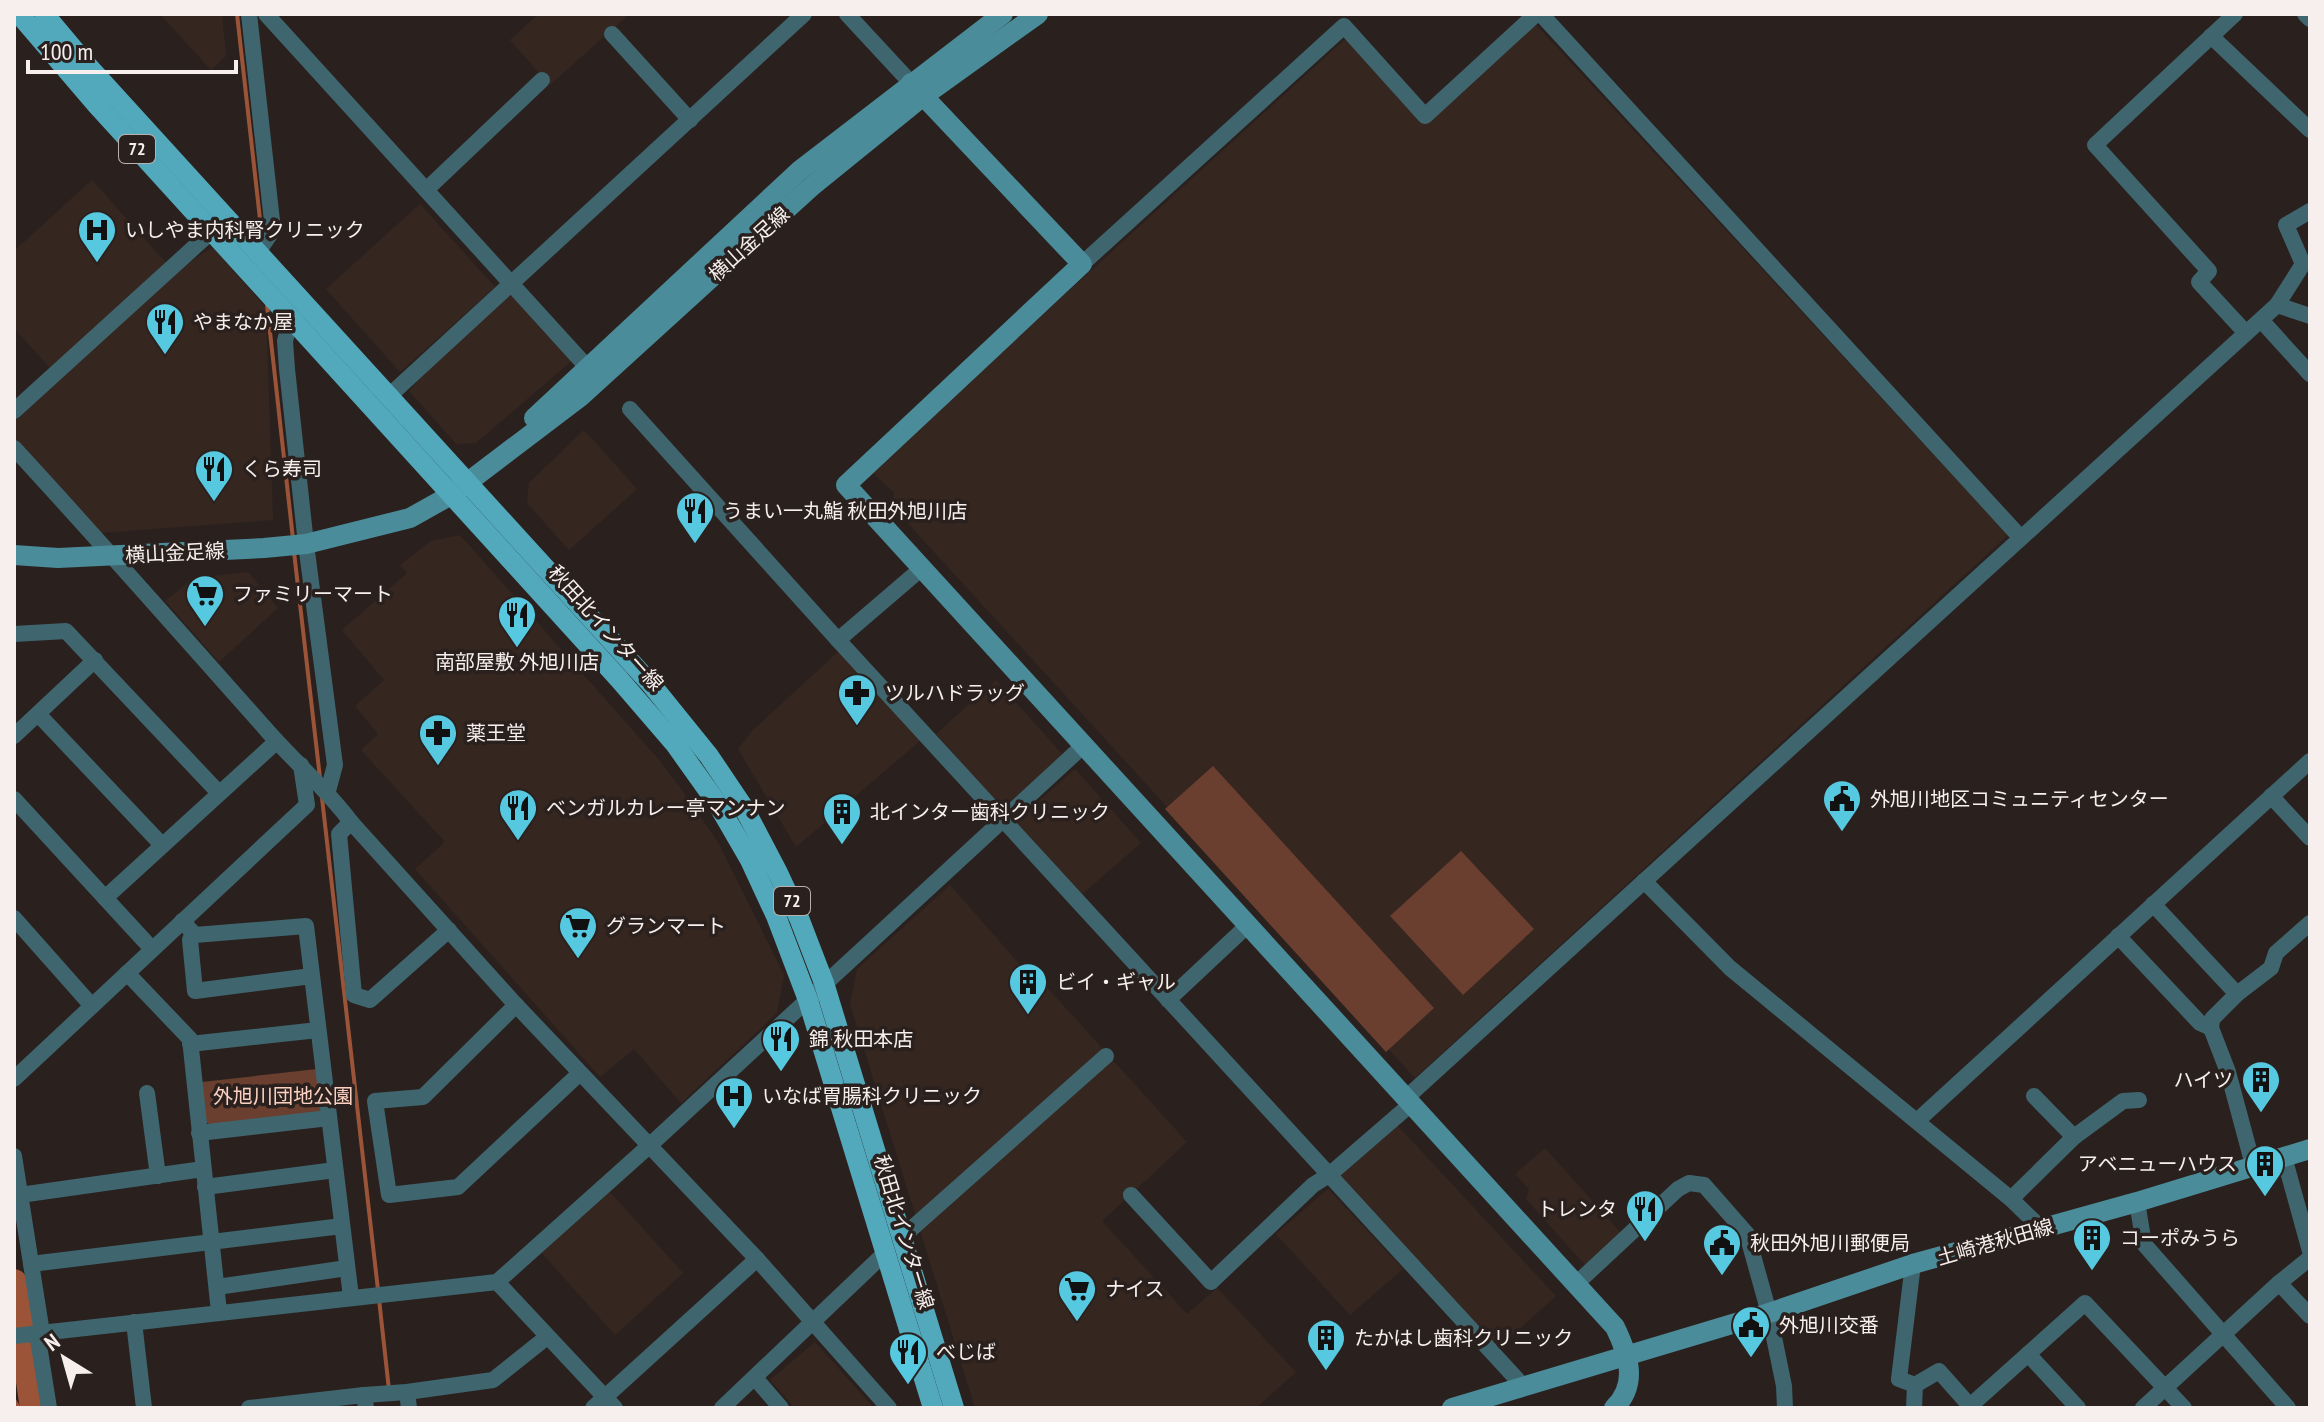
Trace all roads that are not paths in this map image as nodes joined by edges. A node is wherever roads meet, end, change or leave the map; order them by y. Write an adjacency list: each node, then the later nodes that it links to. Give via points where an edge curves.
1 (19, 14): 21 (main road, 秋田北インター線 / 72)
2 (44, 14): 22 (main road, 秋田北インター線 / 72)
3 (249, 14): 22 (street, via 272,221)
4 (266, 14): 19 (street)
5 (804, 14): 17 (street)
6 (847, 14): 16 (street)
7 (1003, 14): 16 (street, 横山金足線)
8 (1038, 14): 16 (street, 横山金足線)
9 (1538, 14): 23 (street, via 1425,116 1344,26); 37 (street)
10 (2235, 14): 14 (street)
11 (2305, 14): 12 (street)
12 (2310, 19)
13 (612, 34): 17 (street)
14 (2211, 36): 18 (street); 29 (street, via 2095,145 2209,271 2199,282)
15 (542, 80): 19 (street)
16 (917, 90): 23 (street); 30 (street, 横山金足線, via 799,171); 36 (street, 横山金足線, via 580,397)
17 (690, 120): 24 (street)
18 (2310, 130)
19 (426, 190): 24 (street)
20 (2310, 211): 25 (street, via 2286,225 2303,264)
21 (212, 231): 22 (main road, 秋田北インター線 / 72); 34 (street)
22 (262, 258): 27 (main road, 秋田北インター線 / 72, via 275,301); 32 (main road, 秋田北インター線 / 72)
23 (1082, 264): 41 (street, via 846,485)
24 (512, 283): 30 (street); 32 (street)
25 (2277, 305): 26 (street); 28 (street)
26 (2310, 316)
27 (291, 318): 36 (main road, 秋田北インター線 / 72); 38 (street, via 285,341)
28 (2261, 320): 29 (street); 31 (street)
29 (2246, 333): 37 (street)
30 (587, 367): 36 (street, 横山金足線)
31 (2310, 374)
32 (389, 396): 36 (main road, 秋田北インター線 / 72)
33 (630, 409): 43 (street)
34 (14, 411)
35 (14, 448): 40 (street)
36 (459, 489): 38 (street, 横山金足線, via 410,518); 71 (main road, 秋田北インター線 / 72, via 650,683 709,756 770,855); 73 (main road, 秋田北インター線 / 72, via 699,776 755,871)
37 (2021, 538): 59 (street)
38 (298, 545): 40 (street, 横山金足線); 51 (street, via 335,765)
39 (14, 555): 40 (street, 横山金足線)
40 (113, 556): 47 (street)
41 (922, 568): 43 (street); 48 (street)
42 (14, 634): 44 (street, via 66,631)
43 (838, 640): 55 (street)
44 (95, 660): 45 (street); 52 (street)
45 (38, 714): 46 (street); 58 (street)
46 (14, 736)
47 (276, 742): 50 (street); 52 (street)
48 (1084, 745): 55 (street); 64 (street)
49 (2310, 761): 53 (street)
50 (306, 770): 51 (street); 65 (street, via 307,805)
51 (328, 791): 56 (street)
52 (219, 793): 58 (street)
53 (2271, 796): 57 (street); 61 (street)
54 (14, 799): 60 (street)
55 (1003, 819): 71 (street); 74 (street)
56 (351, 822): 66 (street); 66 (street, via 339,834 354,995 370,1000)
57 (2310, 838)
58 (162, 845): 60 (street)
59 (1644, 881): 86 (street); 88 (street, via 1730,968)
60 (105, 898): 68 (street)
61 (2153, 904): 67 (street); 72 (street)
62 (14, 918): 76 (street)
63 (2310, 923): 72 (street, via 2276,953 2271,968)
64 (1248, 925): 74 (street); 86 (street)
65 (188, 927): 68 (street); 70 (street, via 195,935 306,926); 70 (street, via 195,991)
66 (449, 930): 75 (street)
67 (2118, 936): 77 (street, via 2200,1023); 88 (street)
68 (152, 949): 69 (street)
69 (127, 973): 76 (street); 79 (street)
70 (312, 976): 78 (street)
71 (824, 983): 73 (street); 106 (main road, 秋田北インター線 / 72)
72 (2237, 994): 77 (street, via 2212,1019)
73 (808, 1000): 91 (street); 109 (main road, 秋田北インター線 / 72)
74 (1168, 1000): 97 (street)
75 (516, 1005): 81 (street); 81 (street, via 423,1097 375,1101 389,1195 458,1187)
76 (92, 1006): 82 (street)
77 (2211, 1028): 95 (street)
78 (318, 1030): 79 (street); 87 (street)
79 (190, 1044): 89 (street)
80 (1106, 1056): 106 (street)
81 (580, 1073): 91 (street)
82 (14, 1079)
83 (147, 1093): 98 (street)
84 (2034, 1096): 90 (street)
85 (2139, 1100): 90 (street, via 2123,1101)
86 (1408, 1101): 97 (street); 117 (street)
87 (329, 1118): 89 (street); 96 (street)
88 (1917, 1121): 102 (street)
89 (199, 1133): 99 (street)
90 (2074, 1137): 102 (street)
91 (649, 1146): 111 (street); 115 (street)
92 (2310, 1149): 94 (street, 土崎港秋田線)
93 (14, 1156): 100 (street)
94 (2284, 1157): 95 (street, 土崎港秋田線); 108 (street)
95 (2253, 1165): 103 (street, 土崎港秋田線)
96 (335, 1170): 99 (street); 104 (street)
97 (1329, 1175): 101 (street, via 1211,1282); 133 (street)
98 (158, 1176): 99 (street); 100 (street)
99 (204, 1178): 107 (street)
100 (20, 1195): 112 (street)
101 (1131, 1195)
102 (2011, 1199): 105 (street)
103 (2137, 1202): 105 (street, 土崎港秋田線); 126 (street, via 2144,1244)
104 (342, 1226): 107 (street); 114 (street)
105 (2042, 1229): 113 (street, 土崎港秋田線)
106 (901, 1238): 146 (main road, 秋田北インター線 / 72)
107 (212, 1241): 112 (street); 118 (street)
108 (2310, 1251)
109 (885, 1253): 124 (street); 145 (main road, 秋田北インター線 / 72)
110 (2310, 1258): 116 (street)
111 (757, 1259): 124 (street); 137 (street)
112 (31, 1264): 125 (street)
113 (1913, 1264): 121 (street, 土崎港秋田線); 132 (street, via 1899,1379)
114 (347, 1268): 118 (street); 119 (street)
115 (497, 1282): 119 (street); 128 (street)
116 (2279, 1283): 122 (street); 126 (street)
117 (1576, 1284): 121 (street, via 1678,1189 1689,1183 1704,1185 1747,1234); 130 (street, via 1615,1327)
118 (217, 1287): 120 (street)
119 (351, 1297): 120 (street)
120 (219, 1312): 123 (street)
121 (1769, 1313): 130 (street, 土崎港秋田線); 149 (street)
122 (2310, 1316)
123 (134, 1322): 125 (street); 140 (street)
124 (812, 1322): 131 (street); 144 (street)
125 (38, 1333): 127 (street); 139 (street)
126 (2222, 1334): 134 (street); 154 (street)
127 (14, 1336)
128 (547, 1337): 135 (street, via 493,1380); 137 (street)
129 (2028, 1354): 134 (street, via 2085,1303); 138 (street); 151 (street)
130 (1629, 1356): 133 (street, 土崎港秋田線); 148 (street, via 1629,1382)
131 (755, 1378): 142 (street); 143 (street)
132 (1915, 1385): 138 (street, via 1939,1371); 150 (street)
133 (1524, 1387): 147 (street, 土崎港秋田線)
134 (2164, 1388): 152 (street); 153 (street)
135 (405, 1398): 136 (street)
136 (370, 1399): 141 (street)
137 (605, 1404)
138 (1970, 1407)
139 (49, 1408)
140 (144, 1408)
141 (249, 1408)
142 (722, 1408)
143 (781, 1408)
144 (889, 1408)
145 (933, 1408)
146 (954, 1408)
147 (1452, 1408)
148 (1614, 1408)
149 (1785, 1408)
150 (1914, 1408)
151 (2078, 1408)
152 (2143, 1408)
153 (2184, 1408)
154 (2288, 1408)

